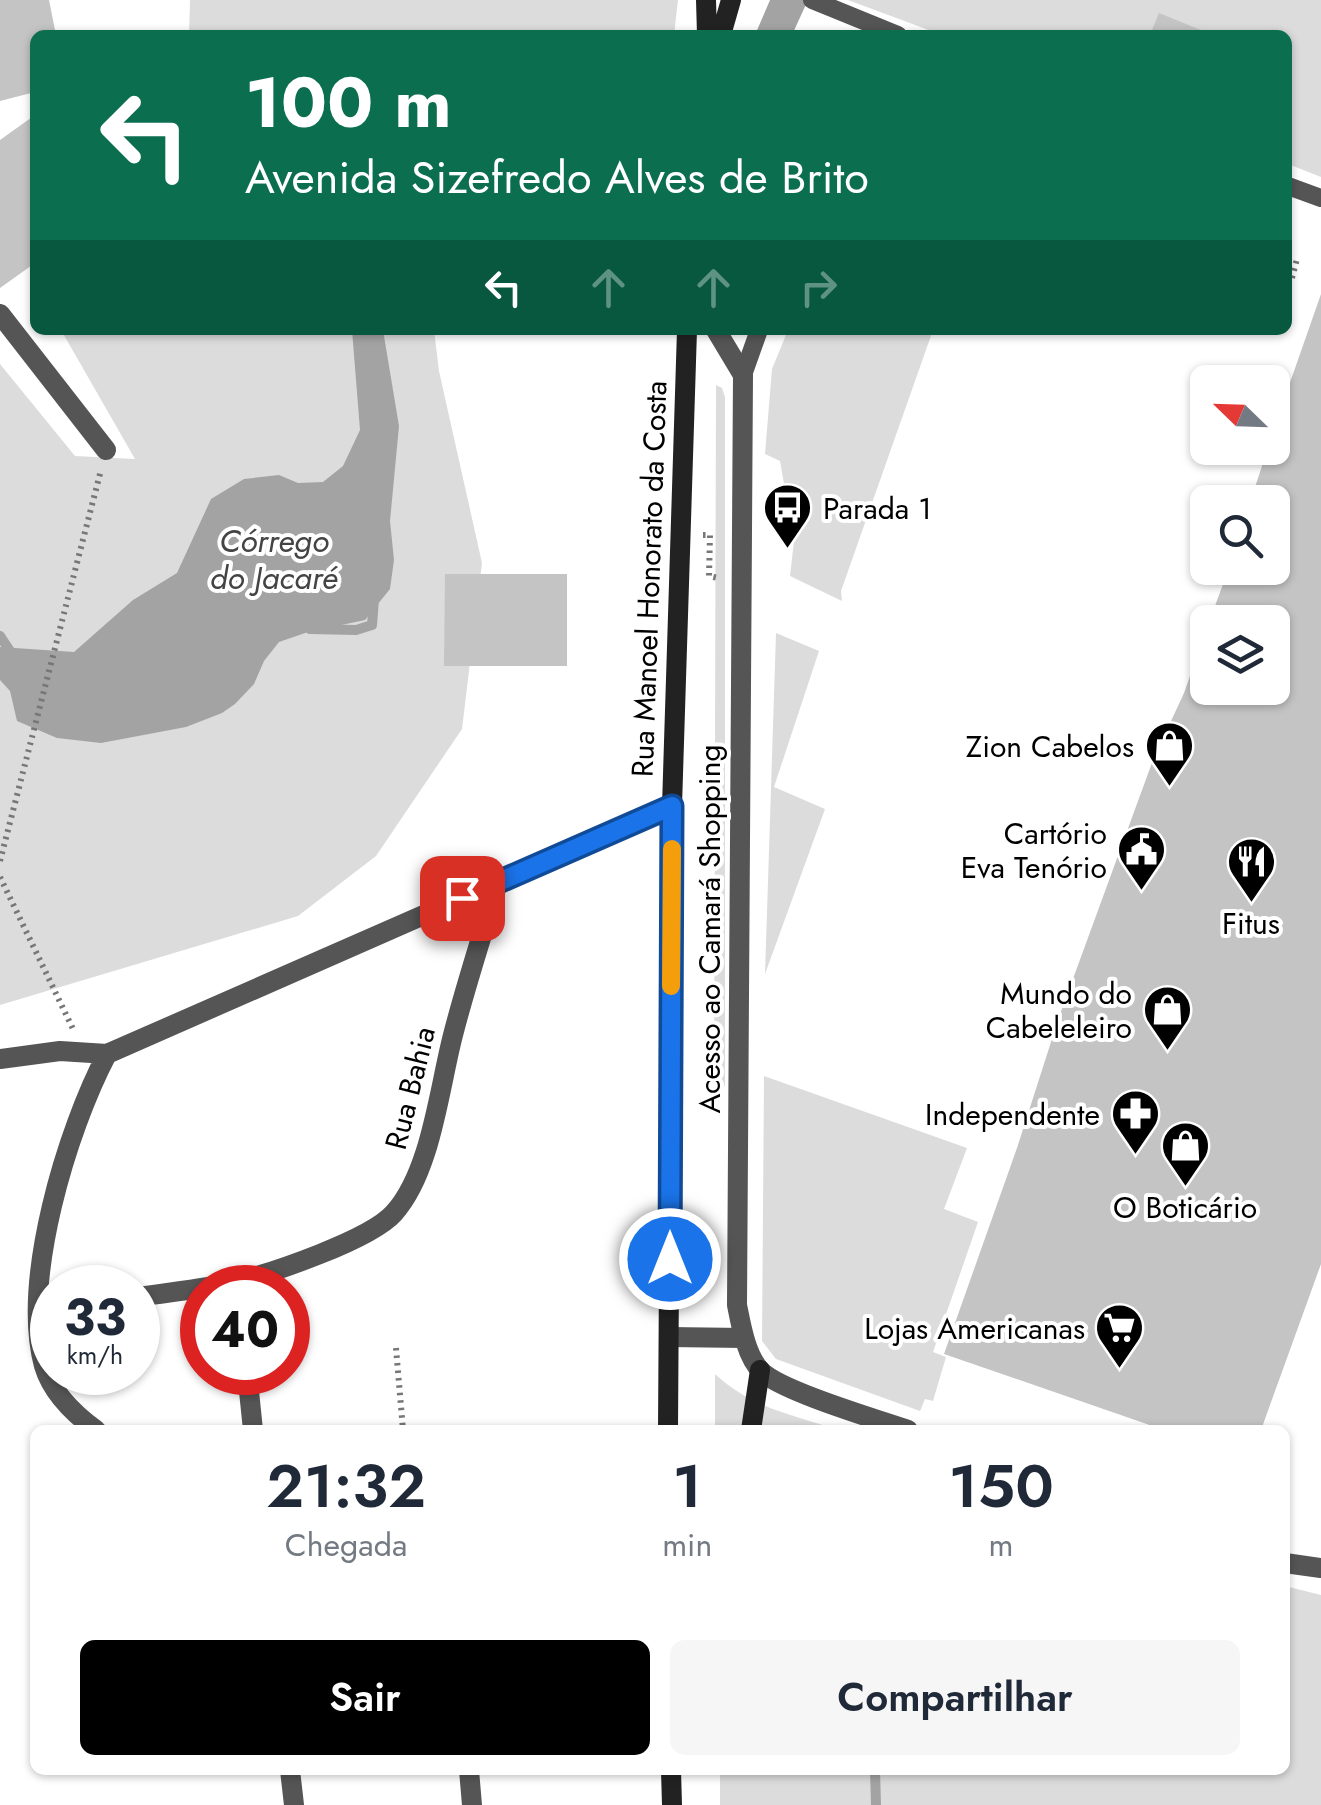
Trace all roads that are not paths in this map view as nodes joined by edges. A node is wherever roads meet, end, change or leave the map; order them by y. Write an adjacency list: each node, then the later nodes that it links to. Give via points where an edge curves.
1 (706, 0): 4 (street)
2 (731, 0): 5 (street)
3 (812, 0): 6 (lane)
4 (707, 30)
5 (722, 30)
6 (886, 30)
7 (1292, 187): 8 (lane)
8 (1321, 198)
9 (0, 314): 14 (street)
10 (687, 335): 15 (street, Rua Manoel Honorato da Costa)
11 (719, 335): 13 (street)
12 (757, 335): 13 (lane)
13 (743, 375): 22 (street, Acesso ao Camará Shopping, via 736,1305)
14 (106, 450)
15 (672, 806): 16 (street); 21 (street, Rua Manoel Honorato da Costa)
16 (498, 882): 17 (street); 20 (street, Rua Bahia, via 423,1165 408,1195 367,1232)
17 (108, 1054): 18 (street); 19 (street, via 87,1093)
18 (0, 1059)
19 (42, 1265)
20 (284, 1265)
21 (669, 1337): 22 (street); 28 (street, Rua Manoel Honorato da Costa)
22 (744, 1338): 23 (street, Acesso ao Camará Shopping)
23 (760, 1370): 29 (street); 30 (street)
24 (59, 1395): 26 (street)
25 (249, 1395): 27 (street)
26 (89, 1425)
27 (252, 1425)
28 (668, 1425)
29 (752, 1425)
30 (894, 1425)
31 (1290, 1564): 32 (street)
32 (1321, 1568)
33 (291, 1775): 36 (street)
34 (469, 1775): 37 (street)
35 (671, 1775): 38 (street)
36 (294, 1805)
37 (472, 1805)
38 (672, 1805)

